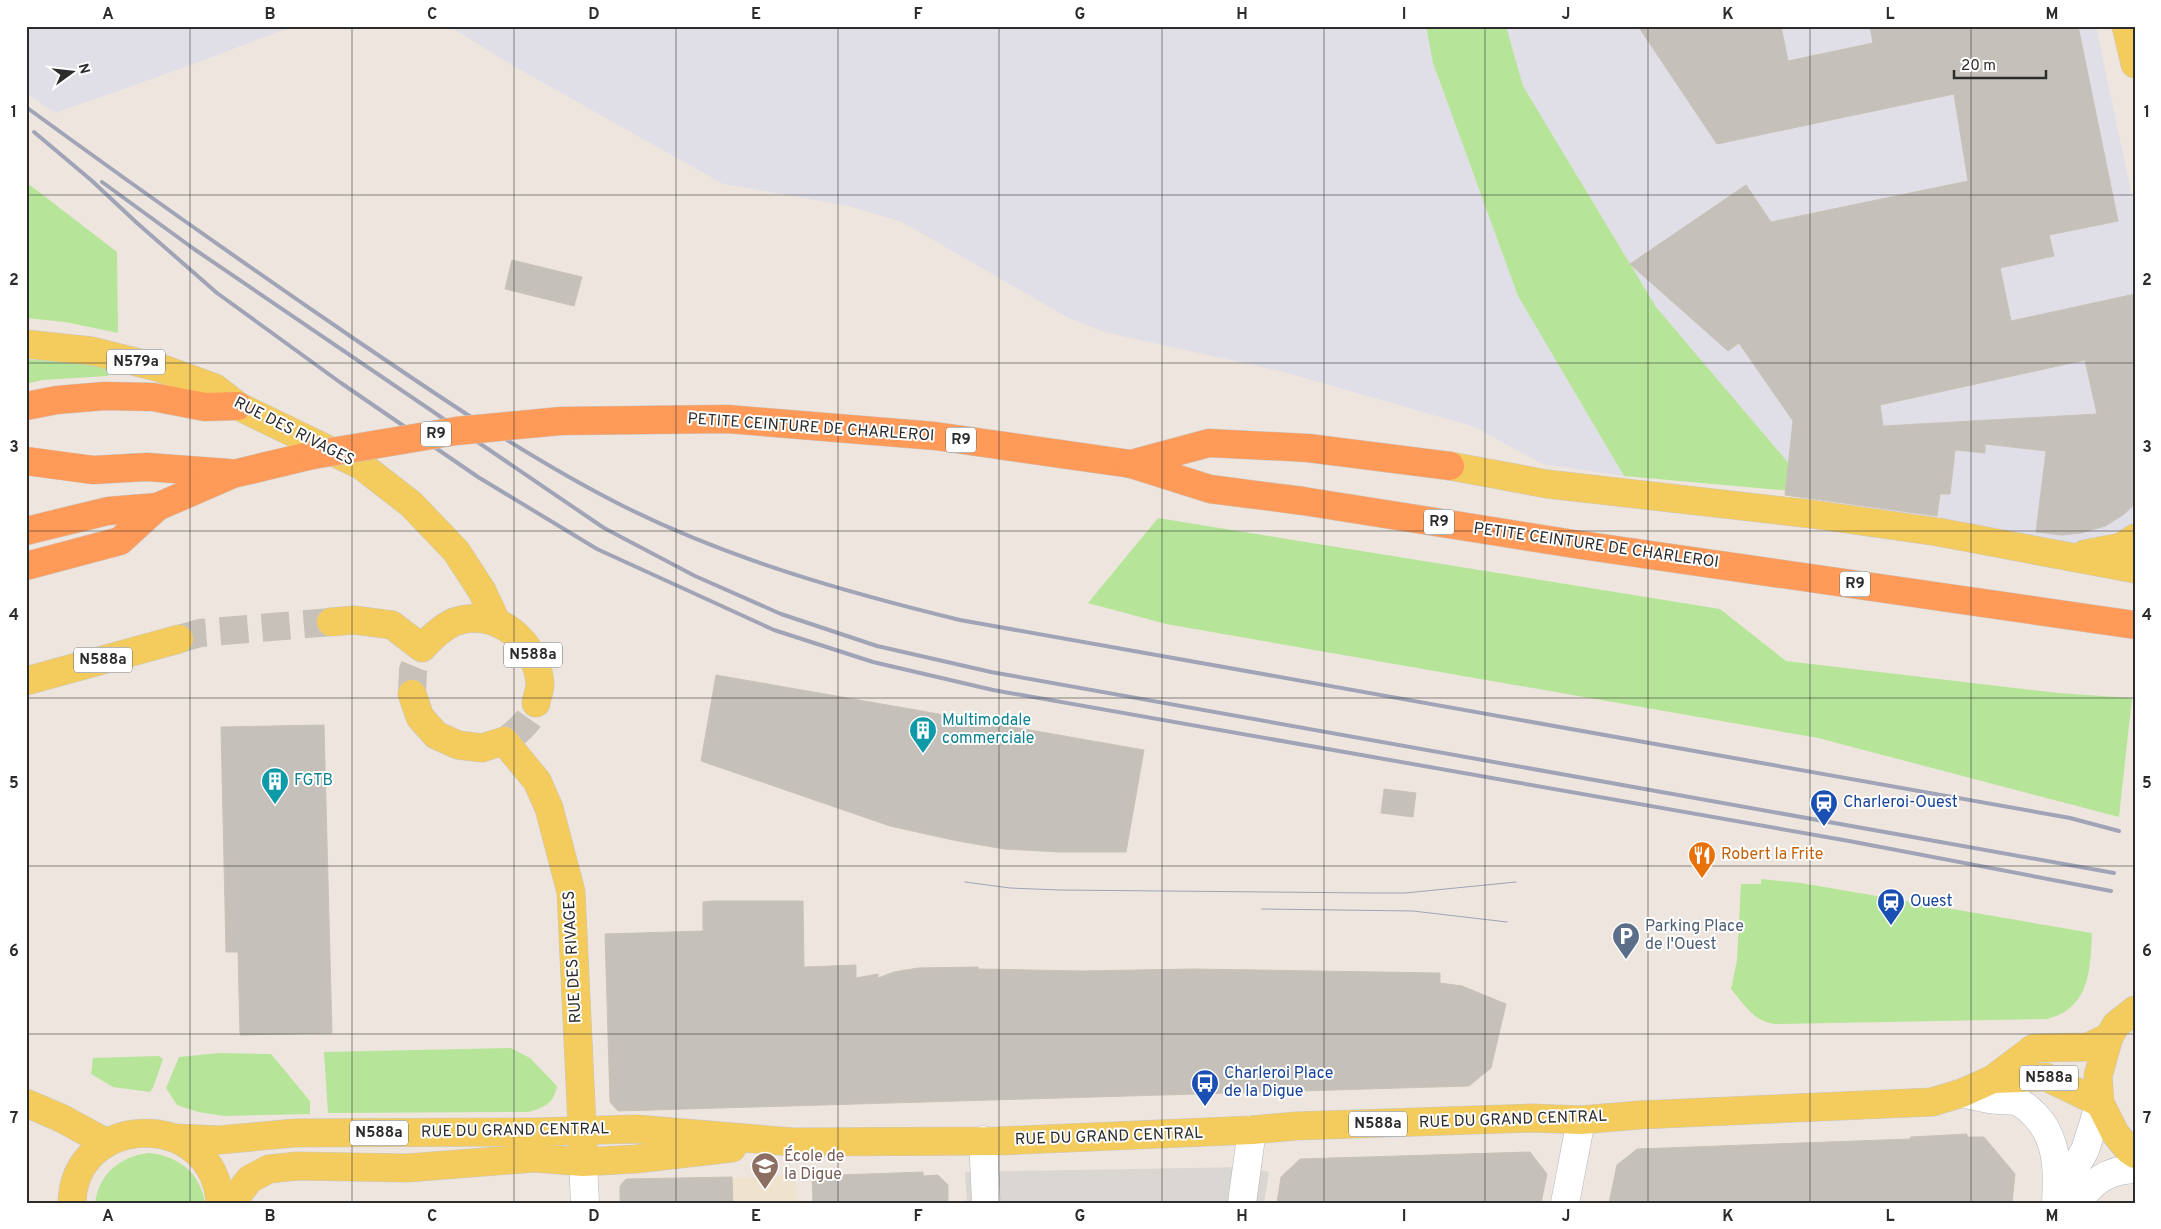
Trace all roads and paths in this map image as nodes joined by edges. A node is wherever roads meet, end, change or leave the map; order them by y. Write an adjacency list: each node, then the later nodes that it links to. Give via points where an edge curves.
1 (2126, 26): 2 (main road)
2 (2135, 64)
3 (26, 344): 5 (main road, RUE DES RIVAGES / N579a, via 92,351 160,368 214,388)
4 (26, 406): 5 (highway, via 105,396 153,397 205,407)
5 (238, 406): 17 (main road, RUE DES RIVAGES / N579a, via 362,466 411,504 456,551 482,591)
6 (26, 461): 9 (highway, via 93,470 147,467)
7 (1131, 464): 8 (highway, via 1209,443 1308,448); 9 (highway, PETITE CEINTURE DE CHARLEROI / R9, bridge, via 935,436 799,424 727,419 561,420 456,431 313,455); 18 (highway, PETITE CEINTURE DE CHARLEROI / R9, via 1210,489)
8 (1450, 466): 13 (main road, via 1547,484 1811,514 1928,531)
9 (233, 474): 10 (highway, PETITE CEINTURE DE CHARLEROI / R9)
10 (157, 507): 11 (highway, PETITE CEINTURE DE CHARLEROI / R9, via 108,511); 14 (highway, via 120,541)
11 (26, 531)
12 (2135, 538): 13 (main road, via 2121,547 2092,554)
13 (2044, 553): 15 (main road)
14 (26, 566)
15 (2135, 569)
16 (331, 622): 17 (main road, N588a, via 354,620 392,625 422,648 436,632 455,622 476,619)
17 (497, 623): 22 (main road, N588a, via 520,637 530,649 540,686)
18 (2135, 625)
19 (179, 639): 20 (main road, N588a)
20 (26, 680)
21 (412, 694): 30 (main road, RUE DES RIVAGES, via 420,717 436,734 458,746 482,748 504,741 538,781 550,808 571,892)
22 (536, 703)
23 (2135, 1010): 24 (main road, N588a, via 2116,1025)
24 (2109, 1037): 25 (main road, RUE DU GRAND CENTRAL / N588a, via 2088,1047 2034,1048); 28 (main road, N588a, via 2098,1076)
25 (1993, 1079): 26 (main road, RUE DU GRAND CENTRAL / N588a); 28 (main road, RUE DU GRAND CENTRAL / N588a, via 2046,1076)
26 (1962, 1093): 29 (main road, RUE DU GRAND CENTRAL / N588a, via 1932,1102); 46 (street, RUE DU GRAND CENTRAL / N588a, via 2015,1100 2027,1106 2042,1122 2056,1158)
27 (26, 1103): 35 (main road)
28 (2100, 1103): 36 (main road, N588a, via 2115,1133); 46 (street, N588a, via 2085,1150)
29 (1581, 1120): 31 (main road, RUE DU GRAND CENTRAL / N588a, via 1532,1118); 45 (street)
30 (582, 1130): 32 (main road, RUE DU GRAND CENTRAL / N588a, via 295,1133 219,1140); 34 (main road, RUE DU GRAND CENTRAL / N588a, via 646,1129); 37 (main road, RUE DES RIVAGES)
31 (1252, 1130): 33 (main road, RUE DU GRAND CENTRAL / N588a); 44 (street)
32 (176, 1138): 35 (main road, N588a, via 152,1132 129,1134); 40 (main road, N588a, via 195,1151 210,1169 219,1190)
33 (984, 1140): 34 (main road, RUE DU GRAND CENTRAL / N588a); 43 (street)
34 (794, 1142): 37 (main road, RUE DU GRAND CENTRAL / N588a)
35 (107, 1143): 39 (main road, N588a, via 90,1157 78,1175)
36 (2135, 1154)
37 (584, 1162): 41 (main road, RUE DU GRAND CENTRAL / N588a, via 535,1158 407,1168 297,1166 269,1169 250,1179); 42 (street)
38 (2135, 1169): 47 (street, via 2105,1175 2087,1189)
39 (72, 1203)
40 (220, 1203)
41 (230, 1203)
42 (585, 1203)
43 (986, 1203)
44 (1242, 1203)
45 (1565, 1203)
46 (2058, 1203)
47 (2077, 1203)

